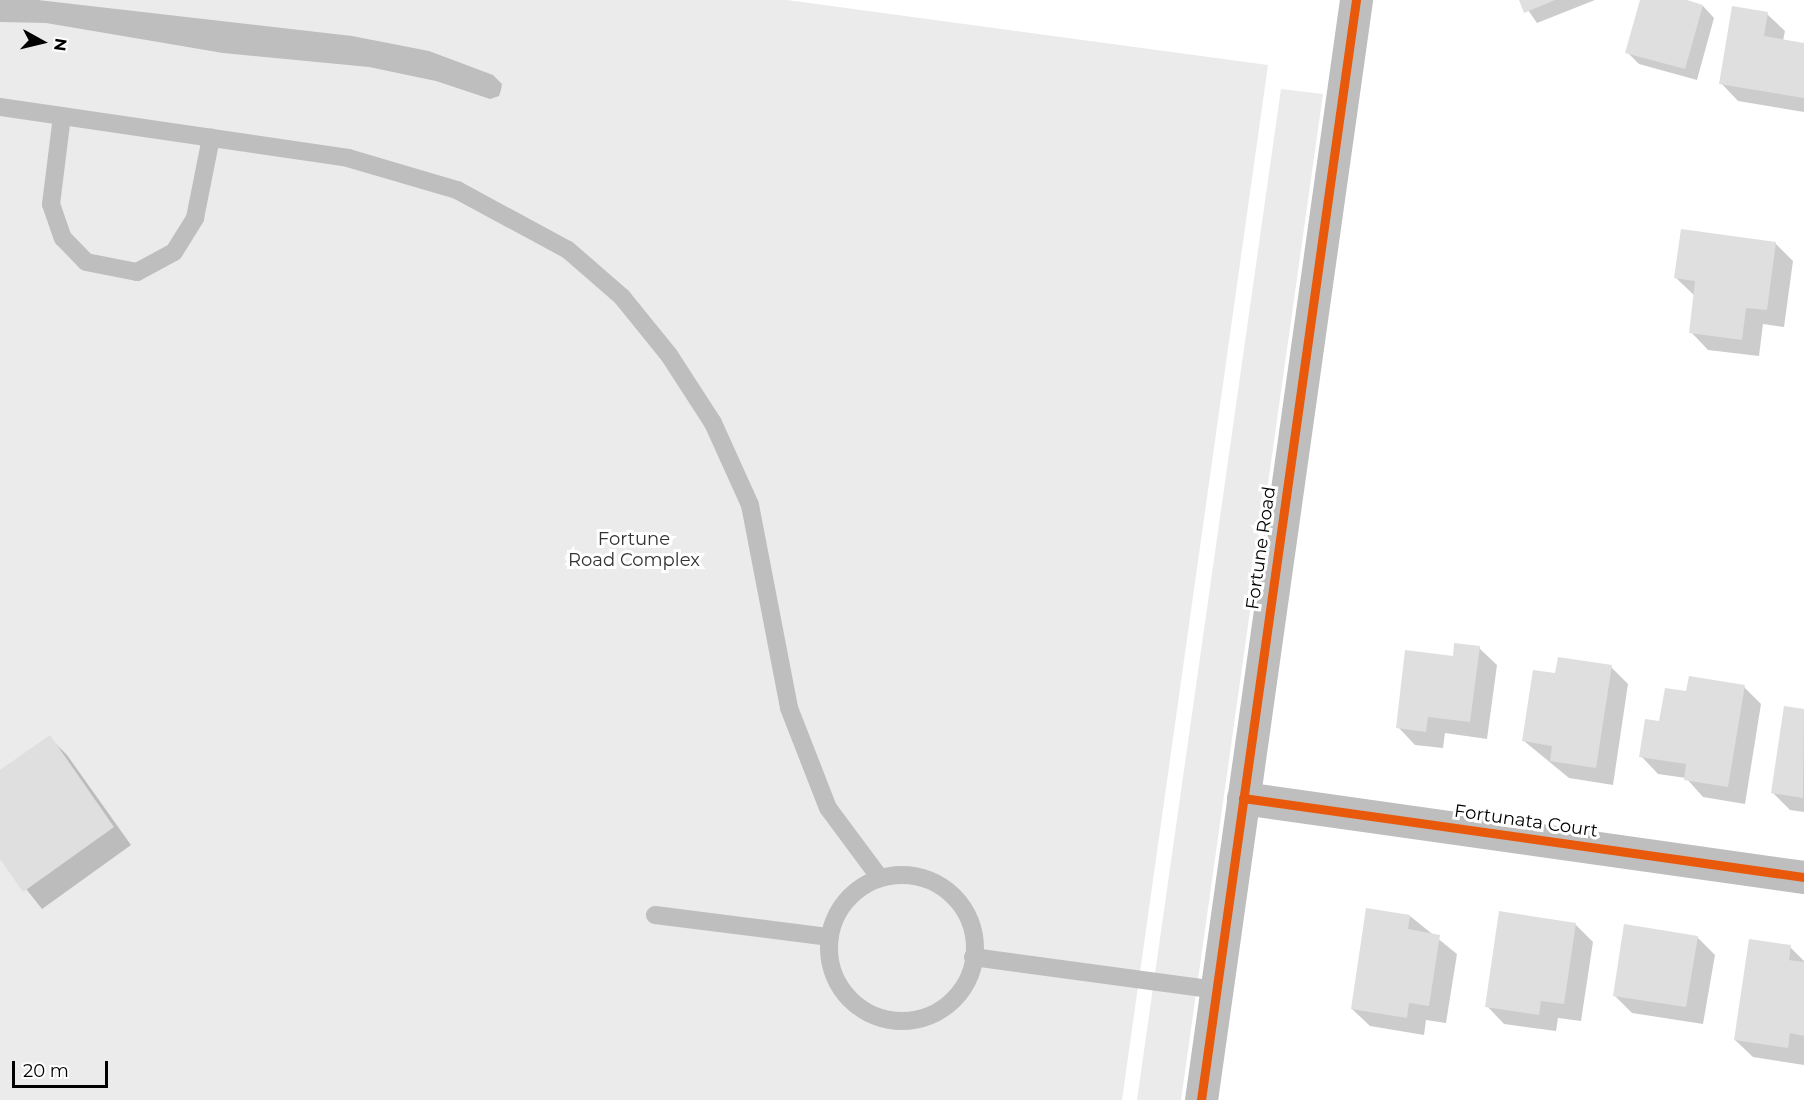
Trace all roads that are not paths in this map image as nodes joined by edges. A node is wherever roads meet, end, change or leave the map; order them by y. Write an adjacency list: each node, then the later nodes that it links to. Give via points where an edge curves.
1 (1356, 0): 5 (street, Fortune Road)
2 (0, 107): 3 (lane)
3 (62, 116): 4 (lane); 4 (lane, via 51,204 63,238 86,262 137,272 174,252 195,218)
4 (211, 138): 7 (lane, via 348,158 457,190 568,250 622,297 669,355 713,423 750,505 789,708 828,808)
5 (1243, 798): 6 (street, Fortunata Court); 11 (street, Fortune Road)
6 (1804, 877)
7 (880, 878): 9 (lane, via 857,890 840,909); 10 (lane, via 904,875 938,884 957,901 970,922)
8 (655, 915): 9 (lane)
9 (830, 937): 10 (lane, via 828,951 834,976 848,998 868,1014 897,1022 922,1019 945,1007 962,989)
10 (973, 957): 11 (lane)
11 (1216, 990): 12 (street, Fortune Road)
12 (1201, 1100)

